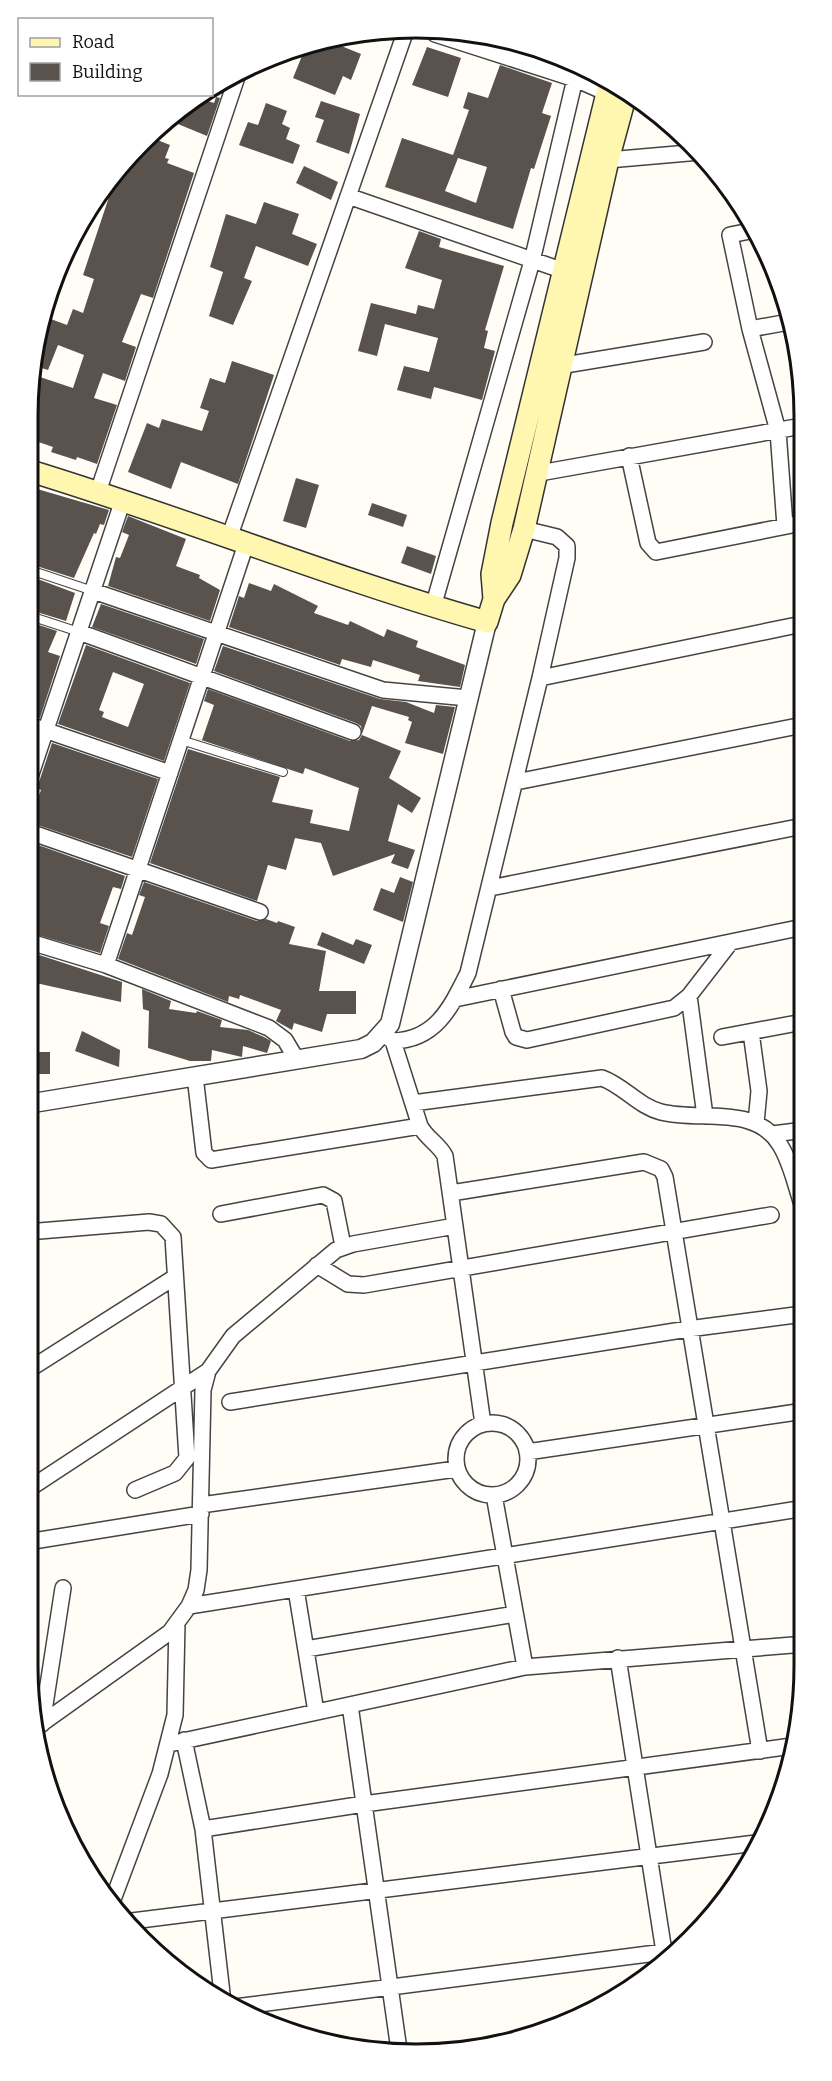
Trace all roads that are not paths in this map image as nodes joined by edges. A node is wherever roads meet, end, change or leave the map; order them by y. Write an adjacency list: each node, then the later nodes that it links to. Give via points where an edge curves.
1 (403, 38): 10 (street)
2 (457, 40): 3 (street)
3 (573, 72)
4 (577, 73): 12 (street)
5 (235, 84): 23 (street)
6 (613, 93): 13 (main road)
7 (614, 93): 9 (main road)
8 (689, 153): 9 (street)
9 (608, 160): 17 (main road)
10 (348, 196): 12 (street); 28 (street)
11 (746, 232): 15 (street, via 730,235)
12 (532, 261): 13 (street); 32 (street)
13 (564, 271): 31 (main road, via 502,523 492,574)
14 (783, 323): 15 (street)
15 (750, 329): 19 (street)
16 (704, 342): 17 (street)
17 (559, 366): 22 (main road)
18 (794, 428): 19 (street)
19 (778, 431): 20 (street); 26 (street)
20 (630, 456): 22 (street); 26 (street, via 648,543 656,552)
21 (38, 473): 23 (main road)
22 (534, 474): 27 (main road)
23 (98, 492): 24 (main road)
24 (123, 500): 28 (main road); 30 (street)
25 (794, 524): 26 (street)
26 (784, 526)
27 (524, 529): 31 (main road, via 510,574); 39 (street, via 556,537 567,546)
28 (237, 541): 32 (main road); 37 (street)
29 (38, 573): 30 (lane)
30 (93, 591): 36 (street); 37 (street)
31 (494, 599): 34 (main road)
32 (433, 607): 34 (main road)
33 (38, 619): 36 (lane)
34 (487, 622): 40 (street)
35 (794, 626): 39 (street)
36 (79, 632): 38 (street); 43 (street)
37 (216, 634): 38 (street); 40 (street, via 383,690)
38 (202, 675): 44 (street); 45 (street)
39 (540, 678): 49 (street)
40 (468, 698): 65 (street)
41 (794, 727): 49 (street)
42 (38, 728): 43 (street)
43 (47, 731): 46 (street); 47 (street)
44 (353, 732)
45 (181, 740): 47 (street); 48 (lane)
46 (38, 756)
47 (170, 772): 52 (street)
48 (283, 772)
49 (516, 782): 53 (street)
50 (794, 828): 53 (street)
51 (38, 835): 52 (street)
52 (138, 870): 54 (street); 58 (street)
53 (490, 888): 61 (street, via 468,973)
54 (260, 912)
55 (794, 929): 56 (street)
56 (730, 943): 59 (street); 60 (street)
57 (38, 944): 58 (street)
58 (106, 965): 66 (street, via 269,1028 285,1040)
59 (501, 989): 60 (street, via 513,1032 522,1040 674,1008); 61 (street)
60 (689, 996): 70 (street)
61 (455, 999): 65 (street, via 423,1036)
62 (794, 1024): 63 (street)
63 (751, 1032): 64 (street); 71 (street, via 759,1091)
64 (722, 1037)
65 (388, 1038): 66 (street, via 361,1050); 69 (street)
66 (297, 1060): 67 (street)
67 (195, 1076): 68 (street); 72 (street, via 204,1153 211,1160)
68 (38, 1102)
69 (412, 1103): 70 (street, via 602,1078 651,1109); 72 (street)
70 (705, 1116): 71 (street)
71 (756, 1123): 74 (street)
72 (420, 1126): 76 (street, via 445,1156)
73 (794, 1131): 74 (street)
74 (773, 1134): 75 (street)
75 (794, 1181)
76 (451, 1193): 79 (street); 81 (street, via 644,1162 661,1169)
77 (221, 1214): 82 (street, via 323,1195 334,1202)
78 (771, 1215): 81 (street)
79 (455, 1226): 82 (street); 84 (street)
80 (38, 1231): 85 (street, via 161,1224 173,1237)
81 (672, 1232): 84 (street); 87 (street)
82 (343, 1246): 83 (street)
83 (317, 1265): 84 (street, via 348,1284 364,1285); 90 (street, via 232,1336)
84 (461, 1268): 88 (street)
85 (175, 1277): 89 (street); 91 (street)
86 (794, 1315): 87 (street)
87 (688, 1329): 88 (street); 95 (street)
88 (474, 1363): 92 (street); 94 (street)
89 (38, 1364)
90 (208, 1371): 91 (street); 101 (street, via 203,1390)
91 (182, 1388): 98 (street); 99 (street, via 187,1458 175,1473)
92 (230, 1402)
93 (794, 1413): 95 (street)
94 (483, 1424): 96 (street, via 506,1425 516,1432); 97 (street, via 464,1436 458,1447)
95 (705, 1426): 96 (street); 103 (street)
96 (527, 1452): 100 (street, via 524,1476 511,1489)
97 (456, 1469): 100 (street, via 472,1489); 101 (street)
98 (38, 1483)
99 (135, 1490)
100 (494, 1495): 105 (street)
101 (201, 1509): 104 (street); 108 (street, via 199,1570)
102 (794, 1510): 103 (street)
103 (721, 1522): 105 (street); 112 (street)
104 (38, 1540)
105 (506, 1556): 107 (street); 109 (street)
106 (63, 1588): 118 (street)
107 (296, 1589): 108 (street); 113 (street)
108 (189, 1606): 110 (street)
109 (515, 1614): 113 (street); 115 (street)
110 (177, 1623): 119 (street, via 170,1632); 121 (street, via 176,1716)
111 (794, 1645): 112 (street)
112 (742, 1648): 114 (street); 123 (street)
113 (306, 1649): 117 (street)
114 (618, 1658): 115 (street); 124 (street)
115 (525, 1667): 116 (street)
116 (350, 1705): 117 (street); 125 (street)
117 (316, 1712): 120 (street)
118 (41, 1717)
119 (42, 1723)
120 (184, 1740): 121 (street); 126 (street)
121 (168, 1744): 130 (street)
122 (785, 1747): 123 (street)
123 (760, 1751): 124 (street)
124 (636, 1769): 125 (street); 128 (street)
125 (364, 1804): 126 (street); 129 (street)
126 (203, 1829): 131 (street)
127 (749, 1844): 128 (street)
128 (650, 1856): 129 (street); 133 (street)
129 (376, 1890): 131 (street); 135 (street)
130 (115, 1894)
131 (213, 1911): 132 (street); 136 (street)
132 (136, 1920)
133 (666, 1950)
134 (659, 1955): 135 (street)
135 (390, 1987): 137 (street); 138 (street)
136 (222, 1990)
137 (251, 2005)
138 (398, 2043)

